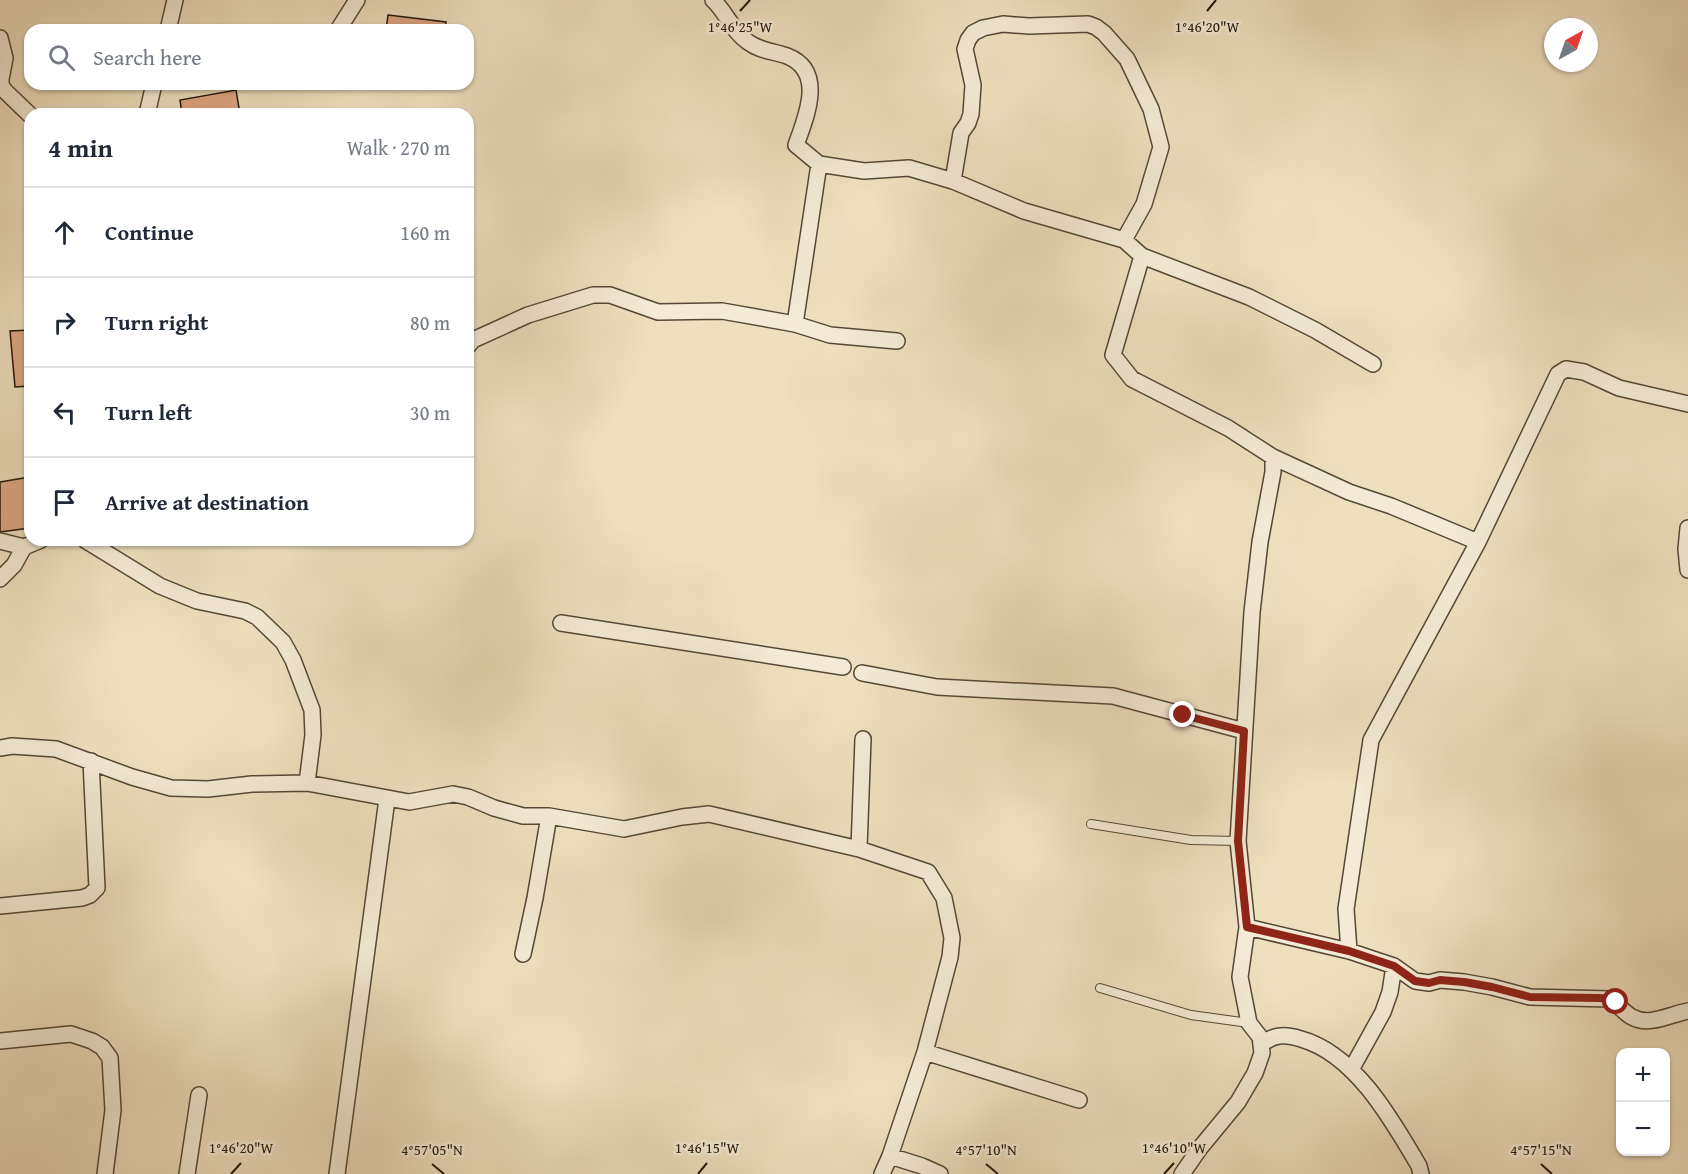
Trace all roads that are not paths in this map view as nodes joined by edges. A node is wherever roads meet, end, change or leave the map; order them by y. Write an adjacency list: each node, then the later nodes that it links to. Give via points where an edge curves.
1 (175, 0): 4 (street)
2 (357, 0): 5 (street)
3 (713, 0): 10 (street, via 746,41 788,57 807,73 812,91 796,145)
4 (169, 24)
5 (342, 24)
6 (0, 38): 9 (street, via 5,58 1,86)
7 (153, 90): 8 (street)
8 (148, 108)
9 (24, 109)
10 (819, 164): 11 (street, via 864,171 909,168); 14 (street)
11 (953, 181): 12 (street, via 1024,211); 12 (street, via 961,133 971,114 973,85 965,49 974,33 1003,24 1088,24 1104,33 1127,59 1151,109 1161,147 1144,204)
12 (1124, 240): 13 (street)
13 (1142, 256): 17 (street, via 1249,297); 19 (street, via 1113,355 1132,379 1228,428)
14 (795, 324): 15 (street, via 722,311 658,312 610,295 593,295 528,315); 16 (street, via 830,335)
15 (474, 340)
16 (897, 341)
17 (1373, 364)
18 (1688, 404): 22 (street, via 1619,388 1584,372 1566,369 1558,374)
19 (1273, 457): 22 (street, via 1348,492); 30 (street, via 1252,612)
20 (1688, 528): 25 (street)
21 (0, 542): 24 (street)
22 (1478, 542): 42 (street, via 1371,740 1346,909)
23 (95, 546): 34 (street, via 160,586 197,601 251,614 283,642 312,710)
24 (24, 547): 26 (street)
25 (1688, 570)
26 (0, 579)
27 (561, 622): 28 (street)
28 (843, 667)
29 (862, 673): 30 (street, via 937,687 1113,696)
30 (1244, 731): 38 (street)
31 (863, 739): 39 (street)
32 (0, 748): 33 (street, via 56,749)
33 (91, 761): 34 (street, via 171,788); 40 (street, via 97,888 82,898)
34 (307, 783): 35 (street)
35 (387, 799): 36 (street, via 409,802 453,794 523,816); 57 (street)
36 (549, 816): 39 (street, via 624,829 708,814); 43 (street)
37 (1091, 824): 38 (lane, via 1191,840)
38 (1238, 841): 41 (street)
39 (859, 849): 50 (street, via 928,872 944,898 952,938 950,957)
40 (0, 906)
41 (1247, 927): 42 (street); 47 (street, via 1240,977)
42 (1349, 951): 44 (street)
43 (524, 954)
44 (1394, 966): 46 (street, via 1415,981 1464,982 1530,997 1610,999 1641,1021); 51 (street, via 1383,1012)
45 (1100, 988): 47 (lane, via 1191,1015)
46 (1688, 1011)
47 (1249, 1023): 49 (street)
48 (0, 1041): 55 (street, via 71,1034 102,1047 110,1058 113,1110)
49 (1262, 1044): 51 (street, via 1274,1036 1287,1035 1315,1043); 60 (street, via 1255,1073 1238,1102)
50 (925, 1052): 53 (street); 54 (street)
51 (1351, 1070): 61 (street, via 1374,1096)
52 (199, 1095): 56 (street)
53 (1078, 1100)
54 (890, 1156): 58 (street); 59 (street)
55 (105, 1174)
56 (187, 1174)
57 (337, 1174)
58 (882, 1174)
59 (940, 1174)
60 (1182, 1174)
61 (1421, 1174)

